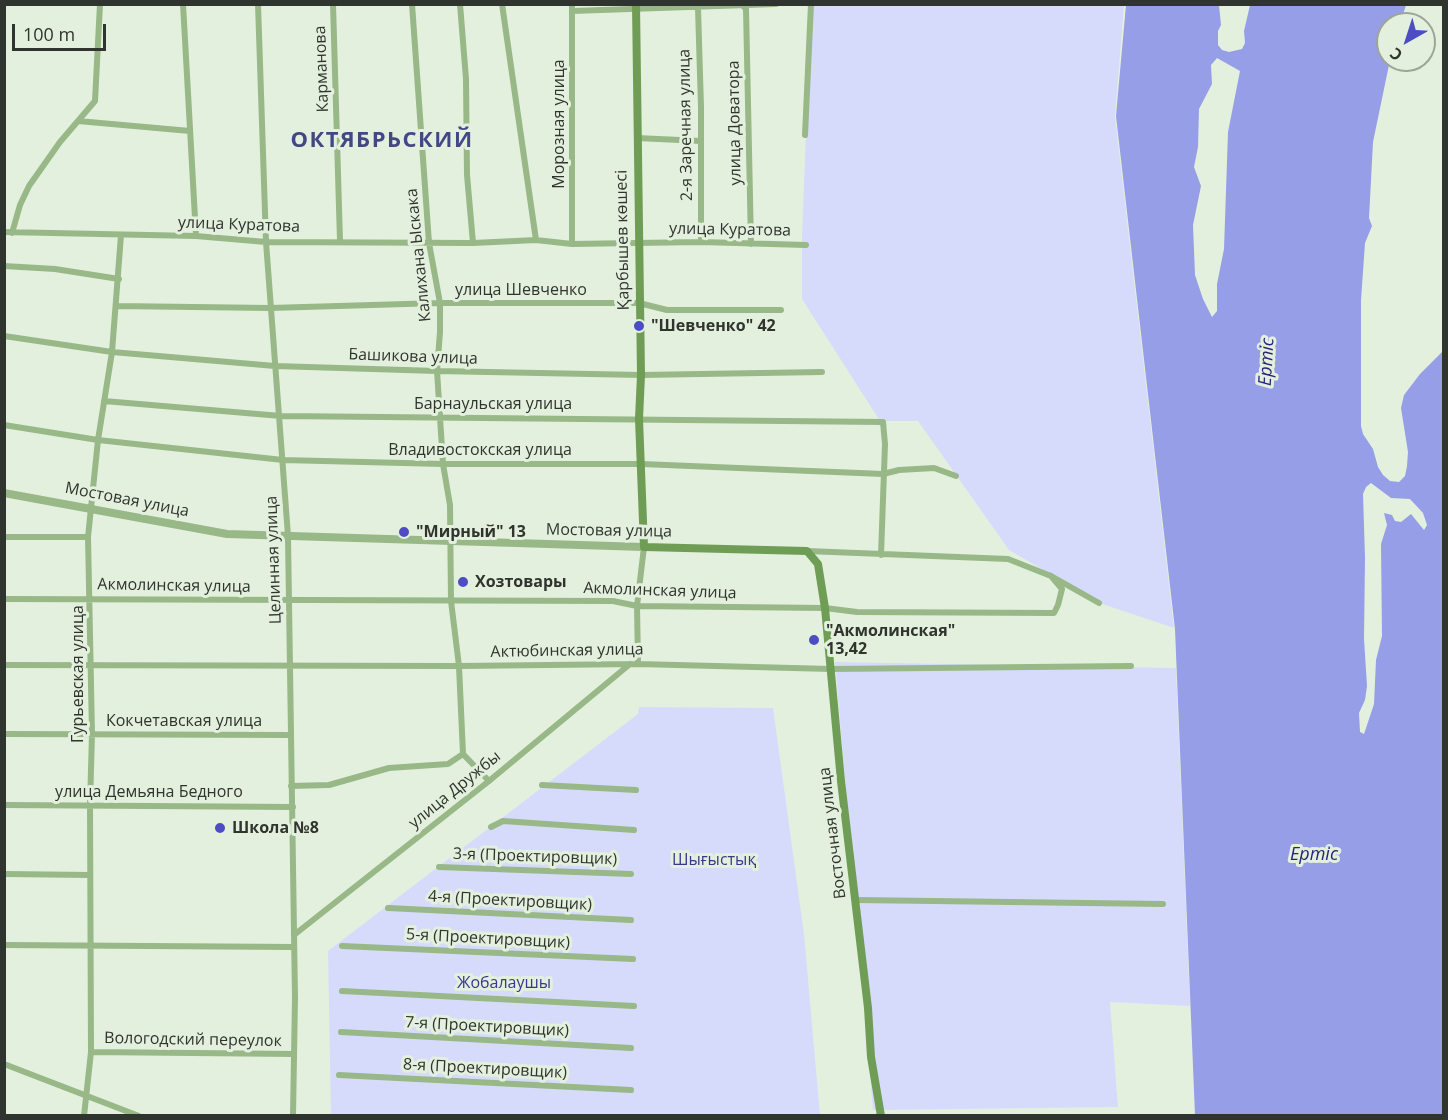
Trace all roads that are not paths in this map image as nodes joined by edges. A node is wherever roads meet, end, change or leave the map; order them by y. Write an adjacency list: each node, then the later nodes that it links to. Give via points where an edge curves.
1 (100, 4): 14 (street, via 95,101)
2 (183, 4): 15 (street)
3 (258, 4): 25 (street, Целинная улица)
4 (333, 4): 24 (street, Карманова)
5 (412, 4): 28 (street, Калихана Ыскака)
6 (460, 4): 29 (street)
7 (502, 4): 23 (street)
8 (776, 4): 10 (street)
9 (812, 4): 16 (street)
10 (742, 5): 13 (street); 31 (street, улица Доватора, via 746,9)
11 (637, 7): 12 (street); 13 (street); 17 (main road, Қарбышев көшесі)
12 (572, 8): 30 (street, Морозная улица)
13 (698, 8): 18 (street, 2-я Заречная улица)
14 (78, 121): 15 (street); 20 (street, via 29,186)
15 (190, 131): 22 (street)
16 (805, 135)
17 (637, 138): 18 (street); 26 (main road, Қарбышев көшесі)
18 (701, 141): 27 (street, 2-я Заречная улица)
19 (4, 232): 20 (street, улица Куратова)
20 (12, 233): 21 (street, улица Куратова)
21 (121, 235): 22 (street, улица Куратова); 34 (street, Гурьевская улица)
22 (196, 236): 25 (street, улица Куратова)
23 (536, 240): 29 (street, улица Куратова); 30 (street, улица Куратова)
24 (340, 241): 25 (street, улица Куратова); 28 (street, улица Куратова)
25 (266, 242): 38 (street, Целинная улица)
26 (638, 242): 27 (street, улица Куратова); 30 (street, улица Куратова); 36 (main road, Қарбышев көшесі)
27 (701, 242): 31 (street, улица Куратова)
28 (429, 243): 29 (street, улица Куратова); 35 (street, Калихана Ыскака)
29 (473, 243)
30 (572, 243)
31 (751, 244): 32 (street, улица Куратова)
32 (806, 245)
33 (4, 266): 34 (street)
34 (118, 279): 37 (street, Гурьевская улица)
35 (440, 303): 36 (street, улица Шевченко); 38 (street, улица Шевченко); 43 (street, Калихана Ыскака)
36 (639, 303): 39 (street, улица Шевченко, via 667,310); 45 (main road, Қарбышев көшесі)
37 (116, 306): 38 (street, улица Шевченко); 41 (street, Гурьевская улица)
38 (270, 308): 42 (street, Целинная улица)
39 (781, 310)
40 (4, 336): 41 (street, Башикова улица)
41 (112, 352): 42 (street, Башикова улица); 46 (street, Гурьевская улица)
42 (275, 366): 43 (street, Башикова улица); 47 (street, Целинная улица)
43 (436, 371): 45 (street, Башикова улица); 48 (street, Калихана Ыскака)
44 (822, 372): 45 (street, Башикова улица)
45 (641, 375): 49 (main road, Қарбышев көшесі)
46 (104, 401): 47 (street, Барнаульская улица); 51 (street, Гурьевская улица)
47 (280, 416): 48 (street, Барнаульская улица); 52 (street, Целинная улица)
48 (440, 417): 49 (street, Барнаульская улица); 53 (street, Калихана Ыскака)
49 (639, 419): 54 (main road, Қарбышев көшесі); 55 (street, Барнаульская улица, via 883,422)
50 (4, 424): 51 (street, Владивостокская улица)
51 (98, 440): 52 (street, Владивостокская улица); 58 (street, Гурьевская улица)
52 (283, 460): 53 (street, Владивостокская улица); 59 (street, Целинная улица)
53 (443, 464): 54 (street, Владивостокская улица); 62 (street, Калихана Ыскака, via 450,505)
54 (642, 464): 55 (street, Владивостокская улица); 63 (main road, Қарбышев көшесі)
55 (883, 474): 56 (street, Владивостокская улица, via 934,468); 65 (street)
56 (956, 476)
57 (4, 493): 58 (street, Мостовая улица)
58 (90, 509): 59 (street, Мостовая улица, via 228,534); 61 (street, Гурьевская улица)
59 (288, 536): 62 (street, Мостовая улица); 69 (street, Целинная улица)
60 (4, 537): 61 (street)
61 (88, 537): 68 (street, Гурьевская улица)
62 (450, 542): 63 (street, Мостовая улица); 70 (street, Калихана Ыскака)
63 (644, 547): 64 (main road, Мостовая улица); 72 (street)
64 (807, 551): 65 (street, Мостовая улица); 73 (main road, Восточная улица, via 818,564)
65 (881, 555): 66 (street, Мостовая улица, via 1008,559)
66 (1050, 576): 71 (street, Мостовая улица); 73 (street, Акмолинская улица, via 1062,588 1054,613 857,612)
67 (4, 599): 68 (street, Акмолинская улица)
68 (91, 599): 69 (street, Акмолинская улица); 77 (street, Гурьевская улица)
69 (290, 601): 70 (street, Акмолинская улица); 78 (street, Целинная улица)
70 (451, 601): 72 (street, Акмолинская улица, via 613,601); 79 (street, Калихана Ыскака)
71 (1099, 603)
72 (637, 606): 73 (street, Акмолинская улица); 75 (street)
73 (825, 608): 81 (main road, Восточная улица)
74 (630, 664): 75 (street, Актюбинская улица); 79 (street, Актюбинская улица); 86 (street, улица Дружбы)
75 (638, 664): 81 (street, Актюбинская улица)
76 (4, 665): 77 (street, Актюбинская улица)
77 (92, 665): 78 (street, Актюбинская улица); 83 (street, Гурьевская улица)
78 (290, 666): 79 (street, Актюбинская улица); 84 (street, Целинная улица)
79 (459, 666): 85 (street, Калихана Ыскака)
80 (1131, 666): 81 (street, Актюбинская улица)
81 (831, 669): 99 (main road, Восточная улица)
82 (4, 734): 83 (street, Кокчетавская улица)
83 (92, 734): 84 (street, Кокчетавская улица); 91 (street, Гурьевская улица)
84 (291, 735): 88 (street, Целинная улица)
85 (463, 754): 86 (street); 88 (street, via 448,764 389,768 329,785)
86 (489, 781): 103 (street, улица Дружбы)
87 (543, 785): 89 (street)
88 (291, 786): 92 (street, Целинная улица)
89 (636, 790)
90 (4, 805): 91 (street, улица Демьяна Бедного)
91 (90, 805): 92 (street, улица Демьяна Бедного); 98 (street, Гурьевская улица)
92 (292, 807): 103 (street, Целинная улица)
93 (491, 827): 94 (street, via 503,821)
94 (634, 830)
95 (439, 867): 97 (street, 3-я (Проектировщик))
96 (4, 874): 98 (street)
97 (631, 874)
98 (90, 875): 105 (street, Гурьевская улица)
99 (856, 900): 100 (street); 122 (main road, Восточная улица, via 871,1057)
100 (1163, 904)
101 (387, 908): 102 (street, 4-я (Проектировщик))
102 (631, 920)
103 (294, 935): 107 (street, Целинная улица)
104 (4, 945): 105 (street)
105 (90, 946): 107 (street); 113 (street, Гурьевская улица)
106 (342, 946): 108 (street, 5-я (Проектировщик))
107 (294, 947): 114 (street, Целинная улица)
108 (633, 959)
109 (342, 991): 110 (street)
110 (634, 1006)
111 (341, 1032): 112 (street, 7-я (Проектировщик))
112 (631, 1048)
113 (91, 1052): 114 (street, Вологодский переулок); 118 (street, Гурьевская улица)
114 (294, 1054): 121 (street, Целинная улица)
115 (4, 1064): 118 (street)
116 (339, 1074): 117 (street, 8-я (Проектировщик))
117 (631, 1090)
118 (86, 1096): 119 (street, Гурьевская улица); 120 (street)
119 (84, 1116)
120 (140, 1116)
121 (293, 1116)
122 (881, 1116)

